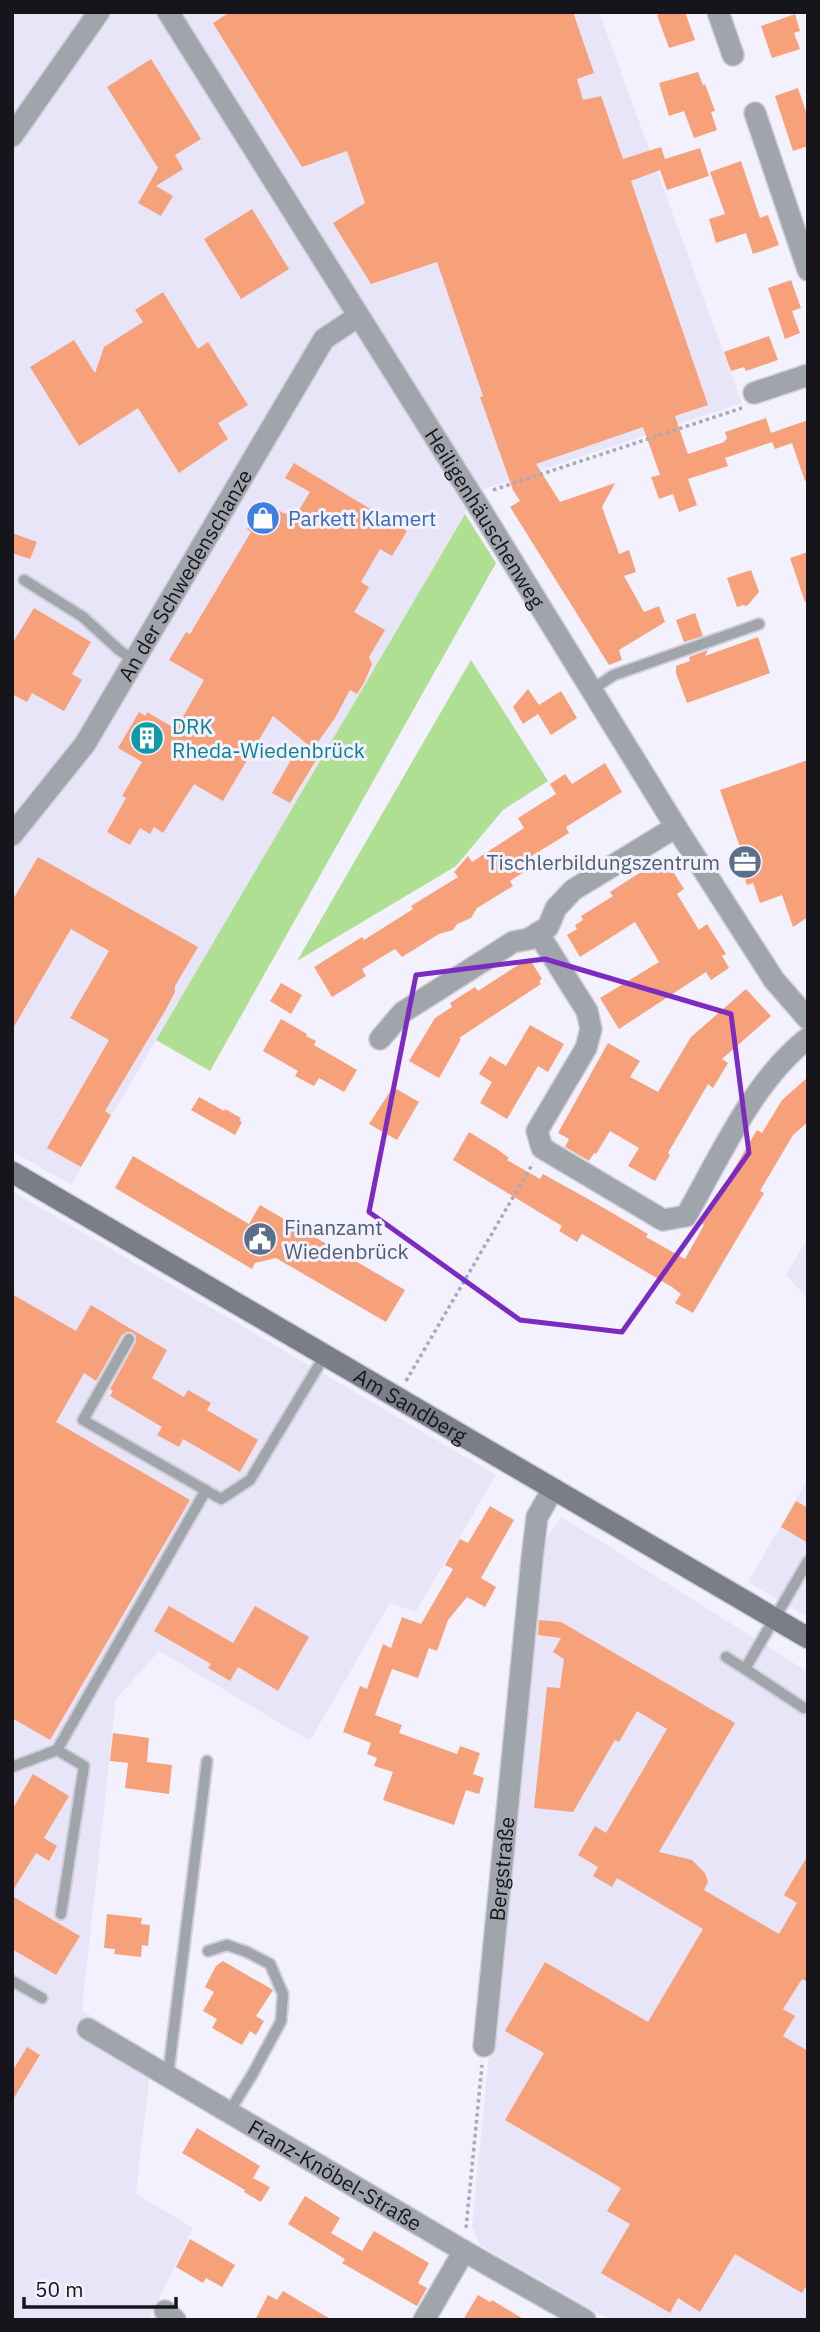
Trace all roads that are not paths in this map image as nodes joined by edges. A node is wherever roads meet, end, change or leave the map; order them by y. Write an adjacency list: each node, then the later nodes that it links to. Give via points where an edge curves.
1 (99, 12): 6 (street)
2 (168, 12): 8 (street, Heiligenhäuschenweg)
3 (718, 12): 4 (street)
4 (733, 55)
5 (755, 113): 7 (street)
6 (12, 136)
7 (808, 270)
8 (357, 317): 13 (street, An der Schwedenschanze, via 324,338); 14 (street, Heiligenhäuschenweg)
9 (808, 375): 10 (street)
10 (754, 393)
11 (24, 580): 13 (lane, via 83,617)
12 (759, 624): 14 (lane, via 614,675)
13 (135, 661): 16 (street, An der Schwedenschanze, via 85,744)
14 (591, 690): 15 (street, Heiligenhäuschenweg)
15 (676, 827): 17 (street, via 573,890 556,908 548,927); 18 (street, Heiligenhäuschenweg, via 774,980)
16 (12, 835)
17 (538, 933): 19 (street, via 587,1011 591,1029 586,1048 537,1132 542,1147 663,1220 686,1216 764,1081); 20 (street, via 513,942 403,1012)
18 (808, 1019)
19 (808, 1038)
20 (380, 1039)
21 (12, 1172): 23 (main road, Am Sandberg)
22 (129, 1339): 25 (lane, via 83,1420)
23 (325, 1355): 24 (main road, Am Sandberg); 25 (lane, via 250,1480 221,1499)
24 (553, 1489): 27 (main road, Am Sandberg); 40 (street, Bergstraße, via 537,1517)
25 (206, 1490): 32 (lane)
26 (808, 1561): 27 (lane)
27 (775, 1618): 28 (main road, Am Sandberg); 30 (lane)
28 (808, 1638)
29 (726, 1657): 30 (lane)
30 (745, 1670): 31 (lane)
31 (804, 1708)
32 (57, 1750): 34 (lane); 35 (lane, via 84,1766)
33 (207, 1761): 41 (lane)
34 (12, 1767)
35 (61, 1914)
36 (208, 1951): 42 (lane, via 227,1945 270,1964 283,1994 281,2021)
37 (12, 1981): 38 (lane)
38 (42, 1998)
39 (88, 2029): 41 (street, Franz-Knöbel-Straße)
40 (484, 2046)
41 (168, 2076): 42 (street, Franz-Knöbel-Straße)
42 (229, 2112): 43 (street, Franz-Knöbel-Straße)
43 (464, 2251): 44 (street); 45 (street, Franz-Knöbel-Straße)
44 (424, 2320)
45 (584, 2320)

